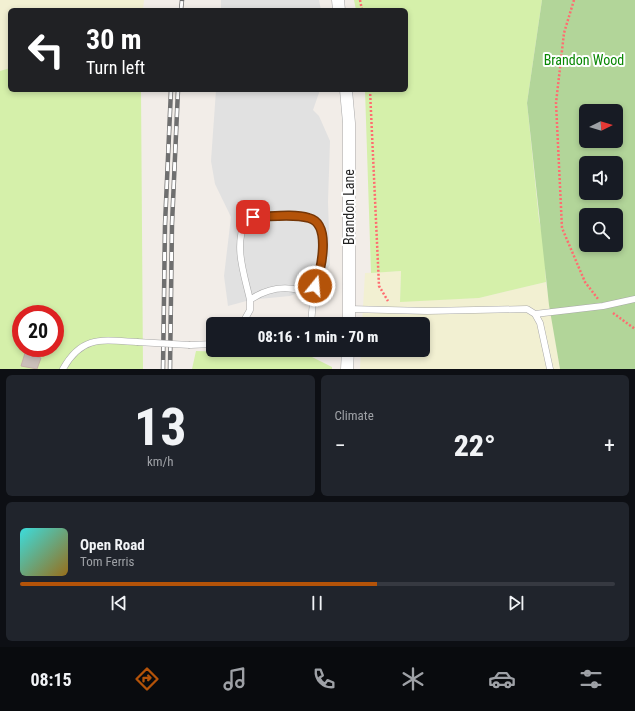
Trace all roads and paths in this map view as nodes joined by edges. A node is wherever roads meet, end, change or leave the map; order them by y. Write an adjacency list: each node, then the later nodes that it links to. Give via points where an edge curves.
1 (574, 0): 7 (path, via 564,33 556,103 562,228 585,282)
2 (346, 92): 8 (street, Brandon Lane, via 349,123)
3 (370, 92): 9 (path, via 379,286 389,303)
4 (314, 295): 6 (lane, via 290,287 258,294); 6 (lane, via 322,262 322,233 318,224 310,218 253,217 245,220 240,239 241,261); 12 (lane)
5 (635, 299): 7 (lane)
6 (250, 300): 11 (lane, via 250,310)
7 (603, 306): 10 (lane); 14 (path)
8 (349, 309): 9 (lane); 13 (street, Brandon Lane)
9 (406, 310): 10 (lane, via 527,309)
10 (535, 314): 19 (lane, via 540,323)
11 (246, 317)
12 (312, 317)
13 (349, 317)
14 (635, 329)
15 (206, 344): 17 (lane, bridge, via 112,340 83,345 71,355)
16 (348, 357): 18 (street)
17 (63, 369)
18 (347, 369)
19 (550, 369)

